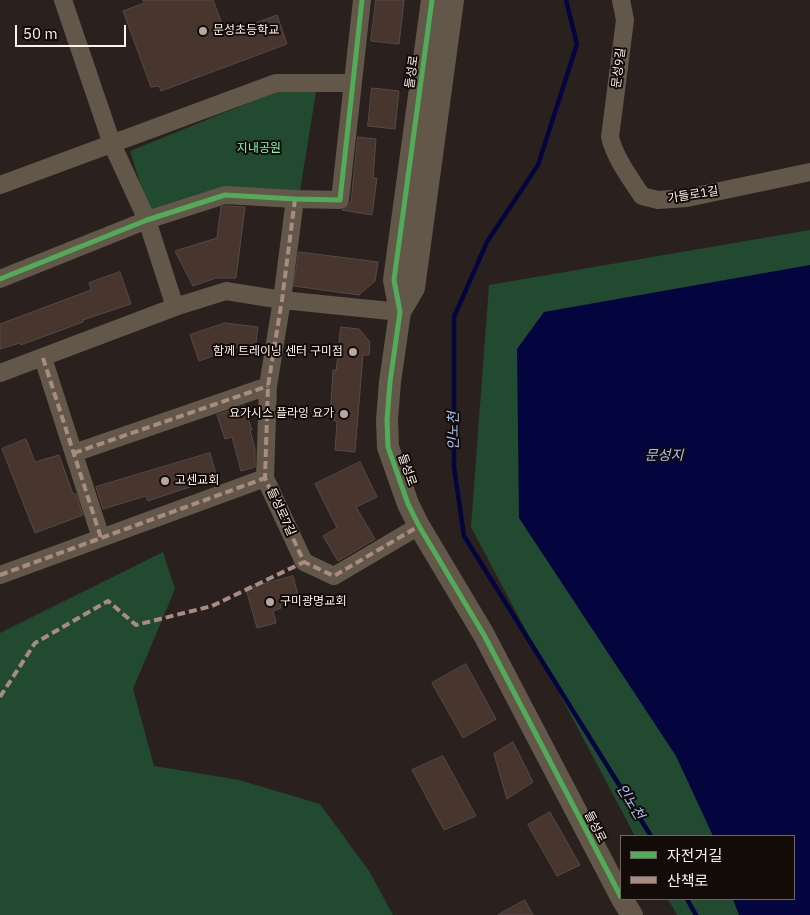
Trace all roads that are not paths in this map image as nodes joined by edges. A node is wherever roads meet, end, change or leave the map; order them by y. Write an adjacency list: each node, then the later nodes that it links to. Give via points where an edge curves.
1 (63, 0): 8 (street)
2 (362, 0): 6 (street)
3 (432, 0): 16 (street, 들성로, via 394,280)
4 (453, 0): 16 (street, 들성로, via 414,288)
5 (621, 0): 7 (street, 문성9길, via 625,20)
6 (352, 83): 8 (street, via 276,83); 11 (street, via 340,200)
7 (610, 137): 9 (street, 가들로1길, via 642,196 658,200 687,198)
8 (112, 144): 10 (street); 12 (street)
9 (810, 172)
10 (0, 185)
11 (295, 199): 12 (street, via 226,195); 14 (street, 들성로7길)
12 (147, 220): 13 (street); 15 (street)
13 (0, 279)
14 (282, 300): 15 (street, via 226,291); 16 (street); 19 (street, 들성로7길)
15 (175, 307): 17 (street)
16 (400, 312): 22 (street, 들성로, via 390,382 388,446)
17 (43, 358): 18 (street); 20 (street)
18 (0, 373)
19 (268, 386): 20 (street); 21 (street, 들성로7길)
20 (74, 453): 23 (street)
21 (266, 478): 22 (street, 들성로7길, via 304,562 334,576); 23 (street)
22 (419, 526): 25 (street, 들성로, via 484,635)
23 (101, 538): 24 (street)
24 (0, 574)
25 (620, 894)
26 (623, 900): 27 (street, 들성로)
27 (632, 915)

